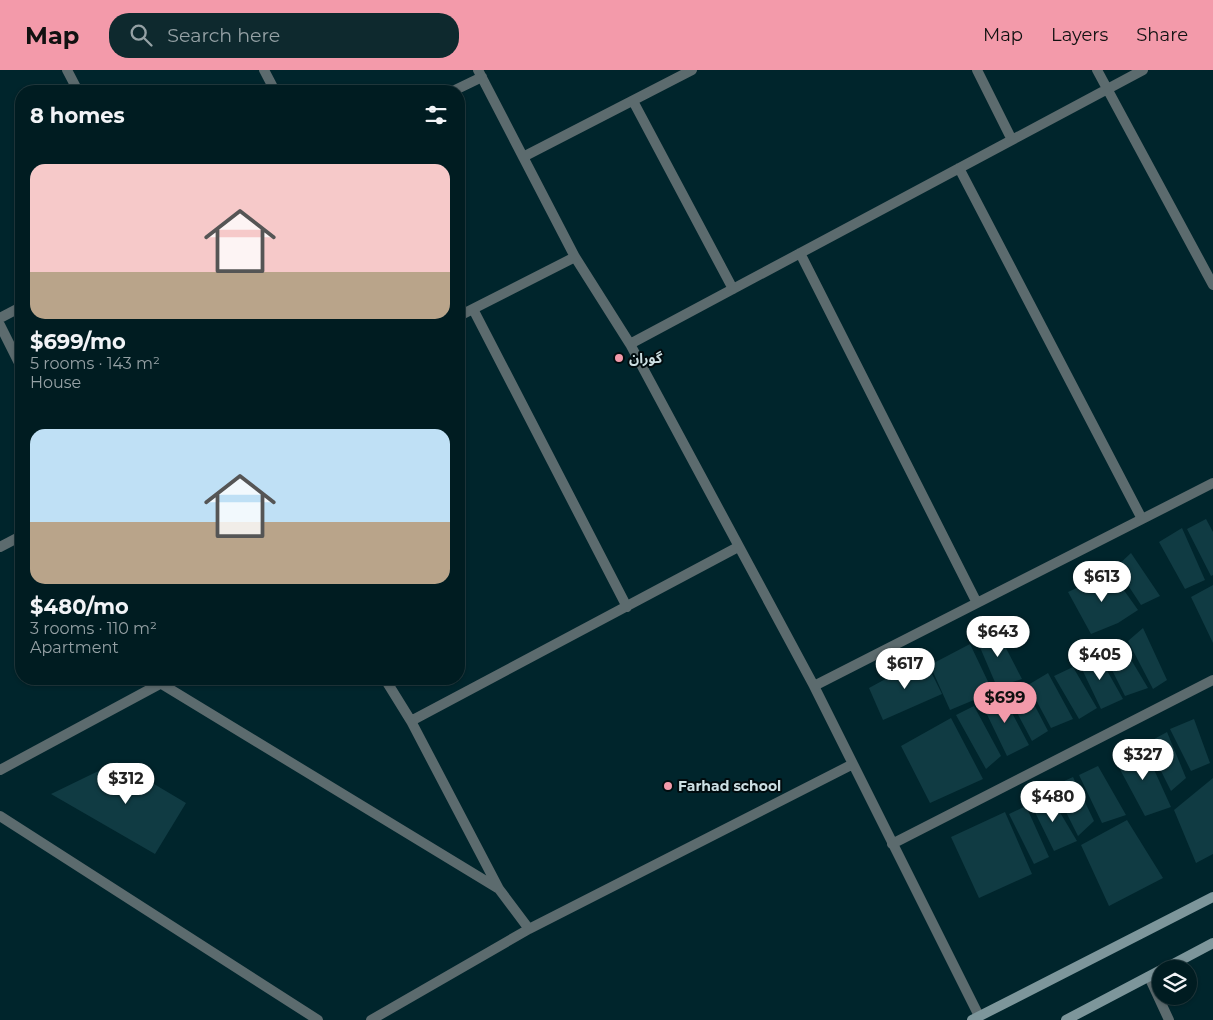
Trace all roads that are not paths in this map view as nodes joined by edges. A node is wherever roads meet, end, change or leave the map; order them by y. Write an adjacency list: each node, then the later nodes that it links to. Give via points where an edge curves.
1 (67, 70): 8 (street)
2 (264, 70): 9 (street)
3 (692, 70): 12 (street)
4 (977, 70): 13 (street)
5 (1098, 70): 11 (street)
6 (1143, 70): 11 (street)
7 (480, 73): 10 (street); 14 (street)
8 (75, 85)
9 (272, 85)
10 (462, 85)
11 (1108, 89): 13 (street); 18 (street)
12 (633, 101): 14 (street); 19 (street)
13 (1012, 140): 15 (street)
14 (523, 157): 17 (street)
15 (959, 168): 16 (street); 28 (street)
16 (800, 253): 19 (street); 32 (street)
17 (575, 257): 20 (street); 25 (street)
18 (1213, 285)
19 (733, 289): 25 (street)
20 (473, 309): 22 (street); 33 (street)
21 (15, 311): 23 (street)
22 (465, 313)
23 (0, 318)
24 (0, 325): 26 (street)
25 (630, 344): 31 (street)
26 (15, 355)
27 (1213, 483): 28 (street)
28 (1142, 519): 32 (street)
29 (15, 539): 30 (street)
30 (0, 547)
31 (738, 547): 33 (street); 38 (street)
32 (977, 603): 38 (street)
33 (627, 607): 39 (street)
34 (1213, 680): 43 (street)
35 (158, 685): 41 (street)
36 (171, 685): 44 (street)
37 (389, 685): 39 (street)
38 (814, 686): 40 (street)
39 (411, 722): 44 (street)
40 (853, 764): 43 (street); 46 (street)
41 (0, 770)
42 (0, 816): 52 (street)
43 (892, 844): 51 (street)
44 (499, 888): 46 (street)
45 (1213, 897): 51 (street)
46 (529, 929): 53 (street)
47 (1213, 943): 48 (street)
48 (1182, 960)
49 (1152, 976): 50 (street)
50 (1149, 977): 54 (street); 55 (street)
51 (976, 1018)
52 (318, 1020)
53 (371, 1020)
54 (1066, 1020)
55 (1169, 1020)

